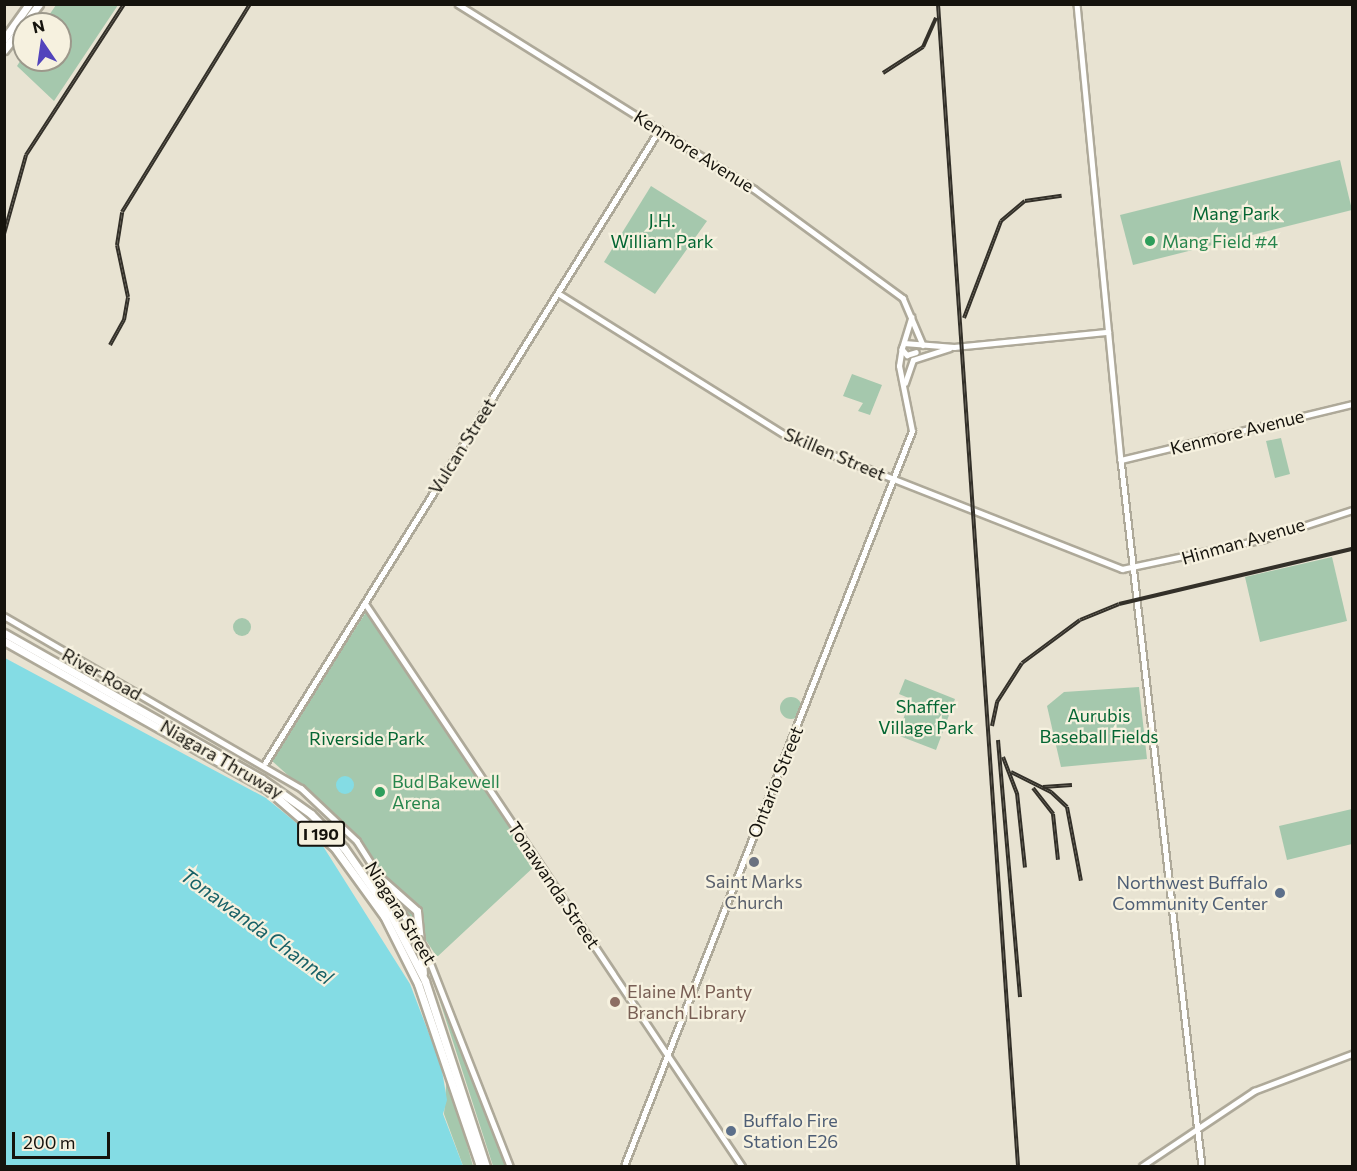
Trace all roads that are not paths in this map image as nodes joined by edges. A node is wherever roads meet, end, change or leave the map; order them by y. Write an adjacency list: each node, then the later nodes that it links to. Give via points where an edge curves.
1 (29, 4): 4 (highway)
2 (458, 4): 5 (street, Kenmore Avenue)
3 (1077, 4): 8 (street)
4 (4, 39)
5 (659, 130): 6 (street, Vulcan Street); 7 (street, Kenmore Avenue, via 754,189 903,298)
6 (558, 293): 15 (street, Skillen Street, via 790,438); 18 (street, Vulcan Street)
7 (912, 317): 9 (street); 11 (street, Kenmore Avenue)
8 (1108, 332): 10 (street); 14 (street)
9 (903, 346): 11 (street); 11 (street); 12 (street, Ontario Street)
10 (954, 347): 11 (street); 11 (street)
11 (917, 350): 12 (street, Ontario Street, via 906,372)
12 (905, 394): 15 (street, Ontario Street, via 912,431)
13 (1353, 404): 14 (street, Kenmore Avenue)
14 (1121, 460): 17 (street)
15 (894, 479): 17 (street, Skillen Street); 26 (street, Ontario Street)
16 (1353, 510): 17 (street, Hinman Avenue, via 1280,535)
17 (1134, 570): 27 (street)
18 (365, 603): 22 (street, Vulcan Street); 26 (street, Tonawanda Street)
19 (4, 616): 22 (street, River Road)
20 (4, 633): 24 (highway, Niagara Thruway / I 190, via 236,763 310,814 373,887)
21 (4, 641): 28 (highway, Niagara Thruway / I 190, via 267,789 334,847 384,916 418,984)
22 (265, 763): 23 (street, Niagara Street, via 354,838)
23 (381, 879): 24 (highway, via 417,911); 30 (street, Niagara Street, bridge, via 425,949)
24 (425, 981): 29 (highway, Niagara Thruway / I 190)
25 (1353, 1054): 27 (street, via 1266,1085)
26 (668, 1056): 31 (street, Ontario Street); 32 (street, Tonawanda Street)
27 (1197, 1128): 33 (street); 34 (street)
28 (480, 1167)
29 (486, 1167)
30 (510, 1167)
31 (624, 1167)
32 (742, 1167)
33 (1142, 1167)
34 (1202, 1167)

